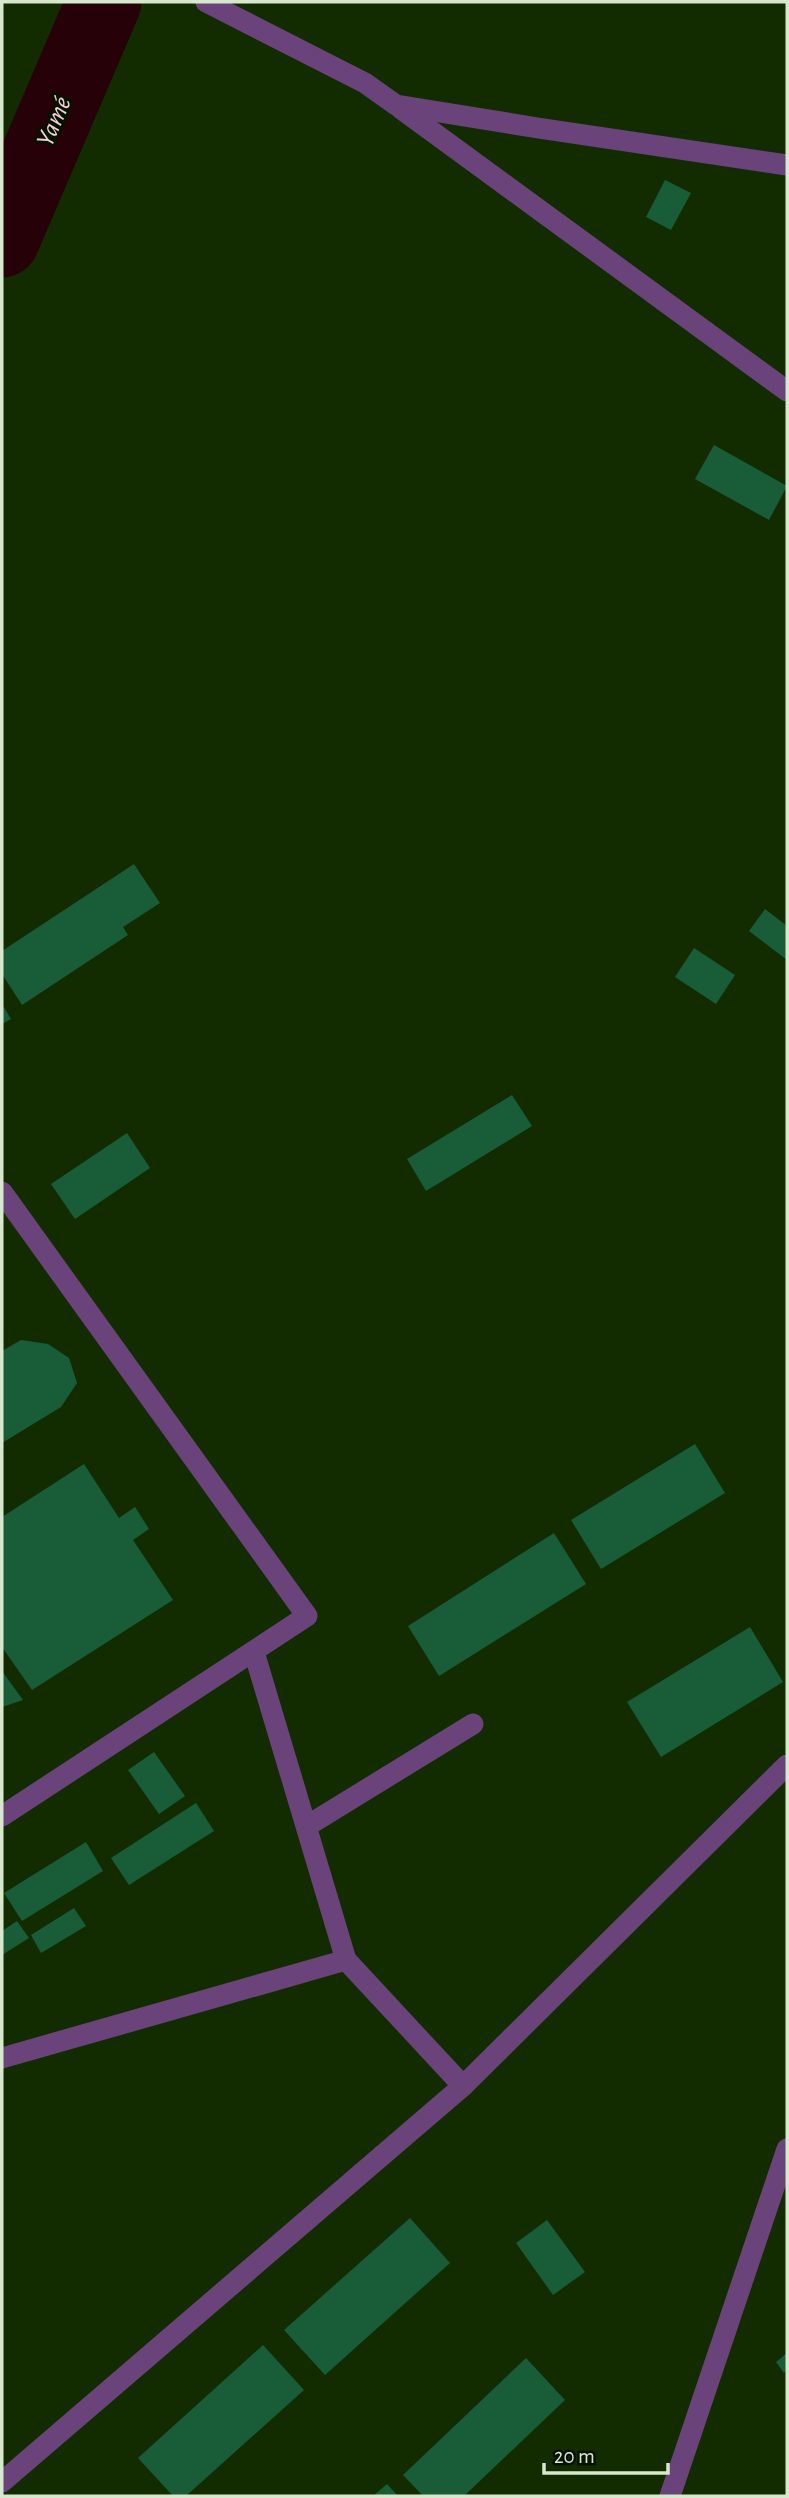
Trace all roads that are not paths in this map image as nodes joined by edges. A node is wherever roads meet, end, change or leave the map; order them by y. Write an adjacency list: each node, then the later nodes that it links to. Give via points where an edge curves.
1 (206, 2): 2 (street, via 365,83)
2 (396, 105): 3 (street); 4 (street)
3 (787, 165)
4 (787, 391)
5 (2, 1192): 6 (street, via 307,1616)
6 (254, 1652): 9 (street); 10 (street)
7 (473, 1724): 10 (street)
8 (787, 1765): 13 (street)
9 (2, 1815)
10 (307, 1826): 11 (street)
11 (346, 1960): 12 (street); 13 (street)
12 (2, 2059)
13 (463, 2086): 15 (street)
14 (787, 2149): 16 (street)
15 (2, 2482)
16 (670, 2496)

